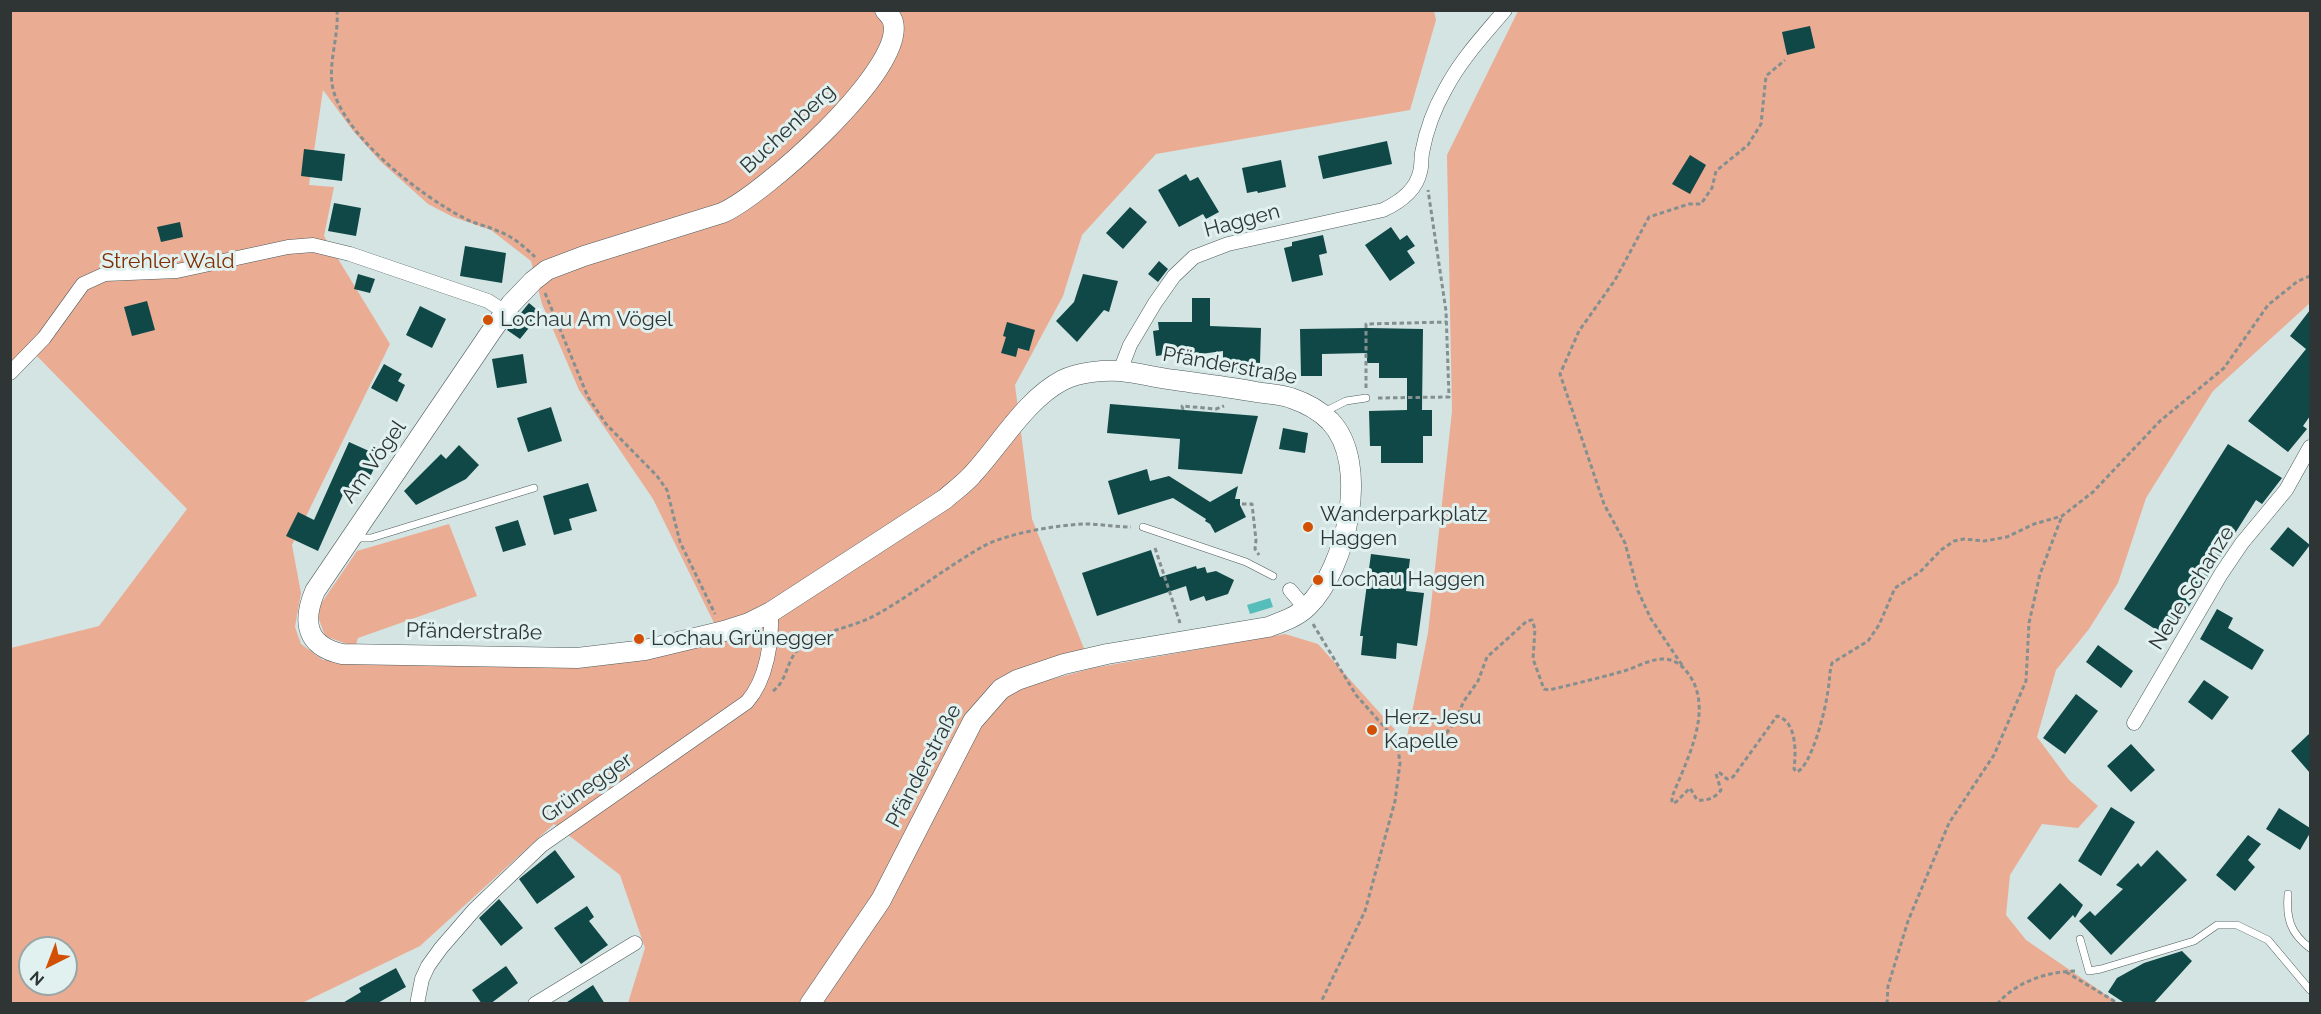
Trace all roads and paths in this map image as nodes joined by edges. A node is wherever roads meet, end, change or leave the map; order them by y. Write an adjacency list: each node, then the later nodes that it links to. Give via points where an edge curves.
1 (337, 10): 7 (path, via 332,84 344,114 373,150 440,205 467,220 501,231 527,248)
2 (885, 10): 6 (street, Buchenberg, via 894,24 891,40 873,78 852,104 743,202 722,213)
3 (1505, 10): 5 (street, via 1448,85 1427,135)
4 (1785, 60): 30 (path, via 1766,76 1761,124 1748,145 1716,171 1712,188 1701,204 1649,217 1615,280 1579,331 1560,374 1604,504 1625,543 1638,591)
5 (1420, 173): 10 (path, via 1430,194); 11 (street, Haggen, via 1408,194 1383,210 1228,244 1194,257 1155,303 1130,345)
6 (659, 233): 7 (street, Am Vögel)
7 (543, 272): 9 (street, Am Vögel); 27 (path, via 580,382 606,424 663,483 685,554)
8 (2310, 276): 18 (path, via 2268,305 2223,368 2160,421 2093,492)
9 (505, 312): 12 (street, via 488,301 350,254 313,246 288,247 177,271 105,274 90,279); 20 (street, Am Vögel)
10 (1447, 322): 13 (path, via 1366,324); 13 (path, via 1449,397)
11 (1120, 371): 14 (street, Pfänderstraße, via 1281,396); 26 (street, Pfänderstraße, via 1079,374 1048,389 971,476 945,499)
12 (10, 374)
13 (1366, 398): 14 (lane, via 1346,401)
14 (1322, 413): 25 (street, Pfänderstraße, via 1344,442 1350,465 1350,495 1339,553 1324,587)
15 (2310, 447): 32 (street, Neue Schanze, via 2286,490 2221,574)
16 (534, 488): 20 (lane, via 371,538)
17 (1242, 504): 22 (path, via 1252,504)
18 (2062, 516): 30 (path, via 1995,540 1954,542 1895,588 1868,641 1832,663 1822,726 1800,771 1794,769 1792,733 1785,720 1777,716 1733,777 1727,779 1716,774 1721,790 1718,794 1697,800 1690,788 1672,803 1698,717 1697,694); 45 (path, via 2040,574 2029,623 2026,681 1994,755 1945,833 1905,930 1888,986)
19 (1143, 527): 22 (lane); 31 (path, via 1067,525 984,546 875,615 829,630 798,649 775,690 770,692)
20 (351, 538): 29 (street, Am Vögel, via 315,591 310,606 307,620)
21 (1155, 548): 28 (path)
22 (1259, 569): 23 (lane)
23 (1273, 576)
24 (1290, 590): 25 (street)
25 (1306, 609): 28 (street, Pfänderstraße, via 1268,627); 33 (path, via 1356,695)
26 (771, 612): 27 (street, Pfänderstraße); 31 (street, Grünegger, via 769,648)
27 (724, 631): 29 (street, Pfänderstraße, via 645,650 577,658 342,654)
28 (1186, 642): 43 (street, Pfänderstraße, via 1064,664 1017,680 987,702 968,730 881,900)
29 (320, 645)
30 (1688, 674): 33 (path, via 1678,663 1657,659 1544,689 1533,659 1532,620 1527,621 1487,657 1478,681 1444,735 1414,750)
31 (758, 686): 41 (street, Grünegger, via 740,709 534,852 441,948 428,966)
32 (2134, 723)
33 (1394, 738): 44 (path, via 1399,779 1375,876 1365,911)
34 (2288, 894): 37 (lane, via 2291,928)
35 (2080, 939): 38 (lane)
36 (635, 943): 42 (street)
37 (2310, 948)
38 (2089, 970): 39 (path); 40 (lane, via 2194,941 2217,925 2237,925 2268,940)
39 (2065, 971): 46 (path, via 2024,983); 47 (path)
40 (2310, 990)
41 (417, 1004)
42 (535, 1004)
43 (810, 1004)
44 (1320, 1004)
45 (1887, 1004)
46 (1997, 1004)
47 (2119, 1004)

